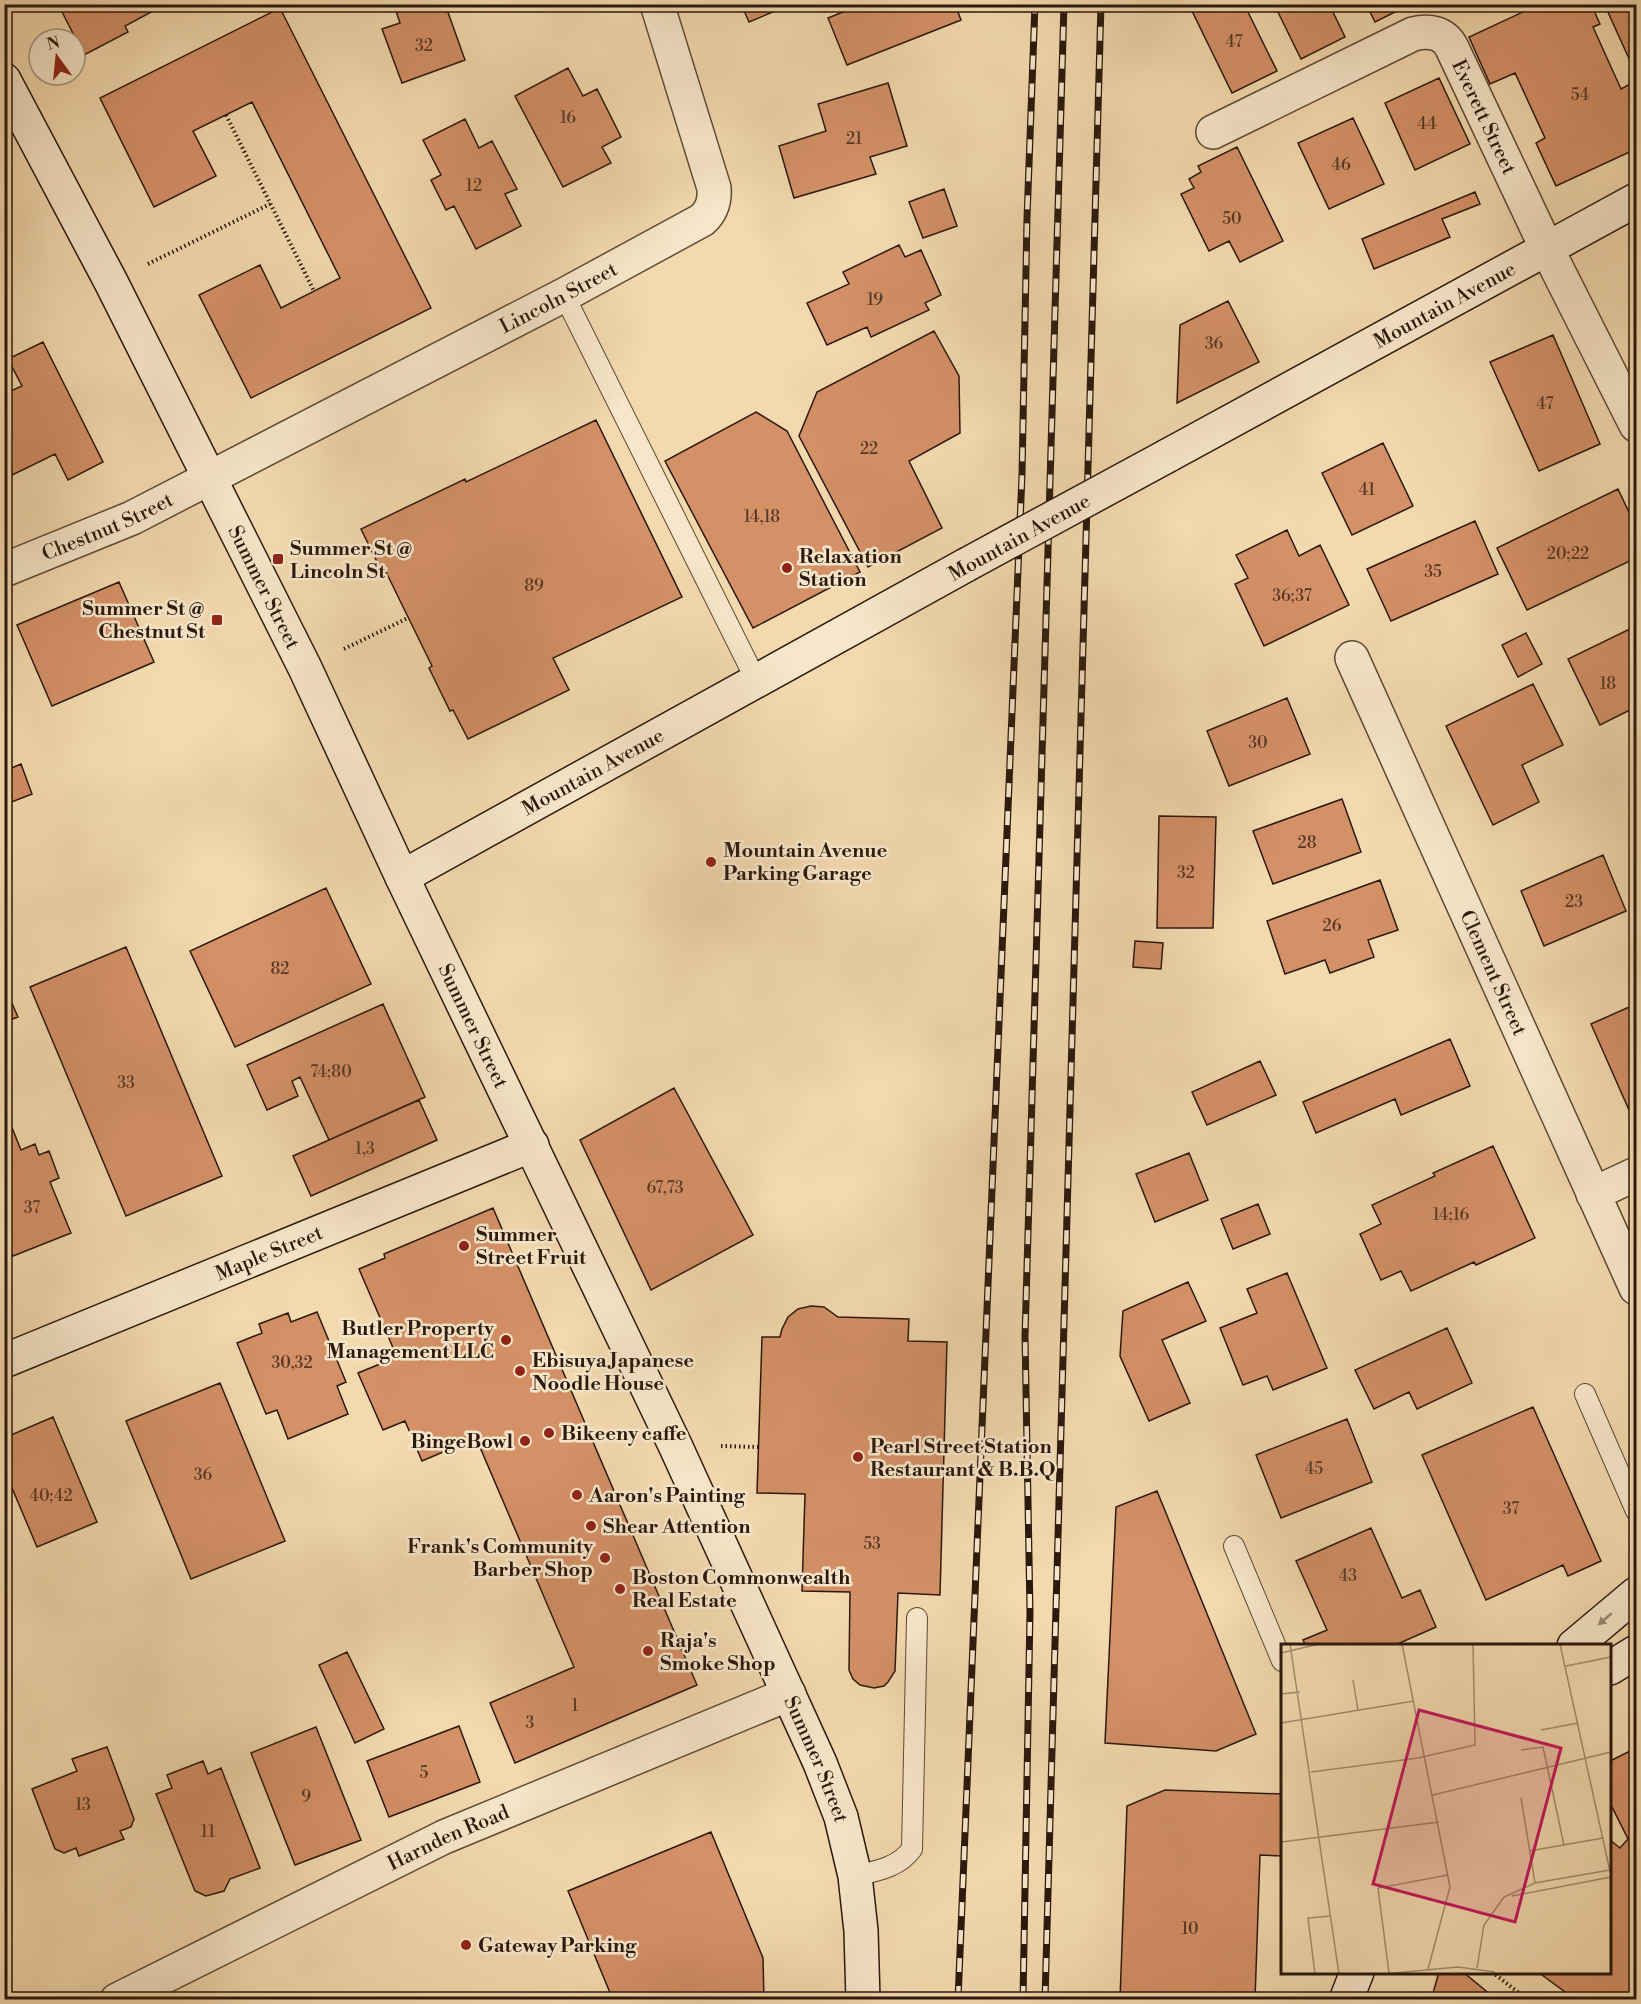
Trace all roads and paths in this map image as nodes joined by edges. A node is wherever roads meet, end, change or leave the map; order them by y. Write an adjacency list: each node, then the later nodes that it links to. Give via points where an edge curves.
1 (657, 4): 10 (street, Lincoln Street, via 713,184 713,204 708,215 696,225)
2 (4, 80): 12 (street, Summer Street)
3 (226, 115): 6 (path)
4 (1213, 132): 7 (street, Everett Street, via 1413,34 1436,33 1452,48)
5 (1636, 200): 7 (street, Mountain Avenue)
6 (270, 204): 8 (path); 9 (path)
7 (1547, 249): 11 (street, Everett Street); 17 (street, Mountain Avenue, bridge)
8 (145, 266)
9 (314, 291)
10 (564, 295): 12 (street, Lincoln Street); 17 (lane)
11 (1636, 425)
12 (210, 478): 13 (street, Chestnut Street, via 132,518); 18 (street, Summer Street, via 305,668)
13 (4, 570)
14 (408, 618): 15 (path)
15 (338, 652)
16 (1352, 657): 21 (street, Clement Street)
17 (756, 680): 18 (street, Mountain Avenue)
18 (402, 877): 19 (street, Summer Street)
19 (532, 1145): 23 (street, Maple Street); 33 (street, Summer Street)
20 (1636, 1174): 21 (street)
21 (1593, 1194): 22 (street, Clement Street)
22 (1636, 1288)
23 (4, 1360)
24 (1585, 1394): 25 (lane)
25 (1636, 1511)
26 (1234, 1546): 31 (lane)
27 (1636, 1594): 29 (street, one-way to 29)
28 (917, 1617): 34 (lane, via 912,1849 895,1865)
29 (1576, 1644)
30 (1636, 1652): 32 (street)
31 (1281, 1659)
32 (1611, 1667)
33 (789, 1694): 34 (street, Summer Street, via 831,1790); 37 (street, Harnden Road, via 444,1837)
34 (855, 1876): 38 (street, Summer Street)
35 (1357, 1974): 39 (street)
36 (1495, 1974): 40 (path)
37 (117, 2000)
38 (863, 2000)
39 (1346, 2000)
40 (1528, 2000)

